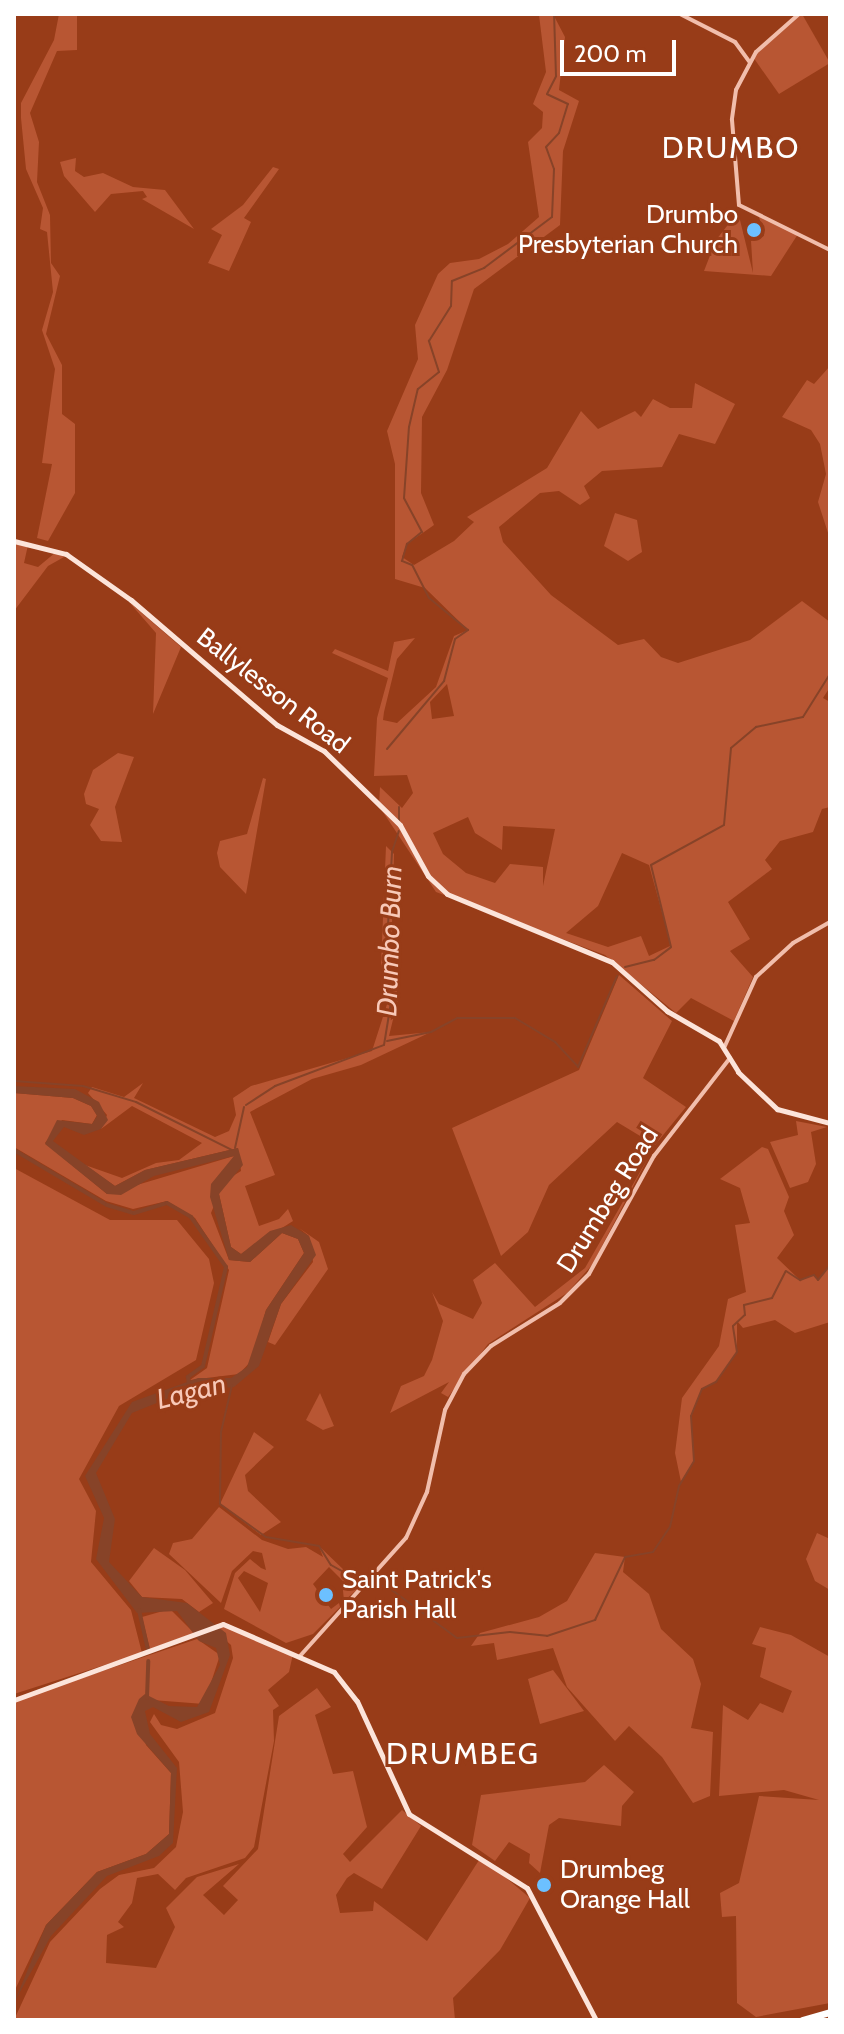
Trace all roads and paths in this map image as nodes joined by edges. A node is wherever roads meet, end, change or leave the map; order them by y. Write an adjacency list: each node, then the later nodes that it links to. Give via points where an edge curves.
1 (680, 14): 3 (street, via 735,42)
2 (799, 14): 3 (street)
3 (749, 61): 4 (street, via 732,110 739,205)
4 (830, 250)
5 (14, 541): 7 (main road, Ballylesson Road, via 38,542 66,554 131,600 277,725 324,751 400,825 439,889 600,955)
6 (830, 922): 7 (street, via 793,943 756,977)
7 (724, 1048): 8 (main road)
8 (730, 1058): 9 (main road, via 777,1109); 10 (street, Drumbeg Road, via 654,1156 589,1274 560,1303 483,1352 458,1384 441,1425 422,1508 368,1586)
9 (830, 1123)
10 (300, 1656): 11 (main road, via 238,1626 218,1625); 13 (main road, via 346,1683 409,1814 527,1888)
11 (14, 1700)
12 (830, 2013): 14 (highway)
13 (596, 2020)
14 (802, 2020)

